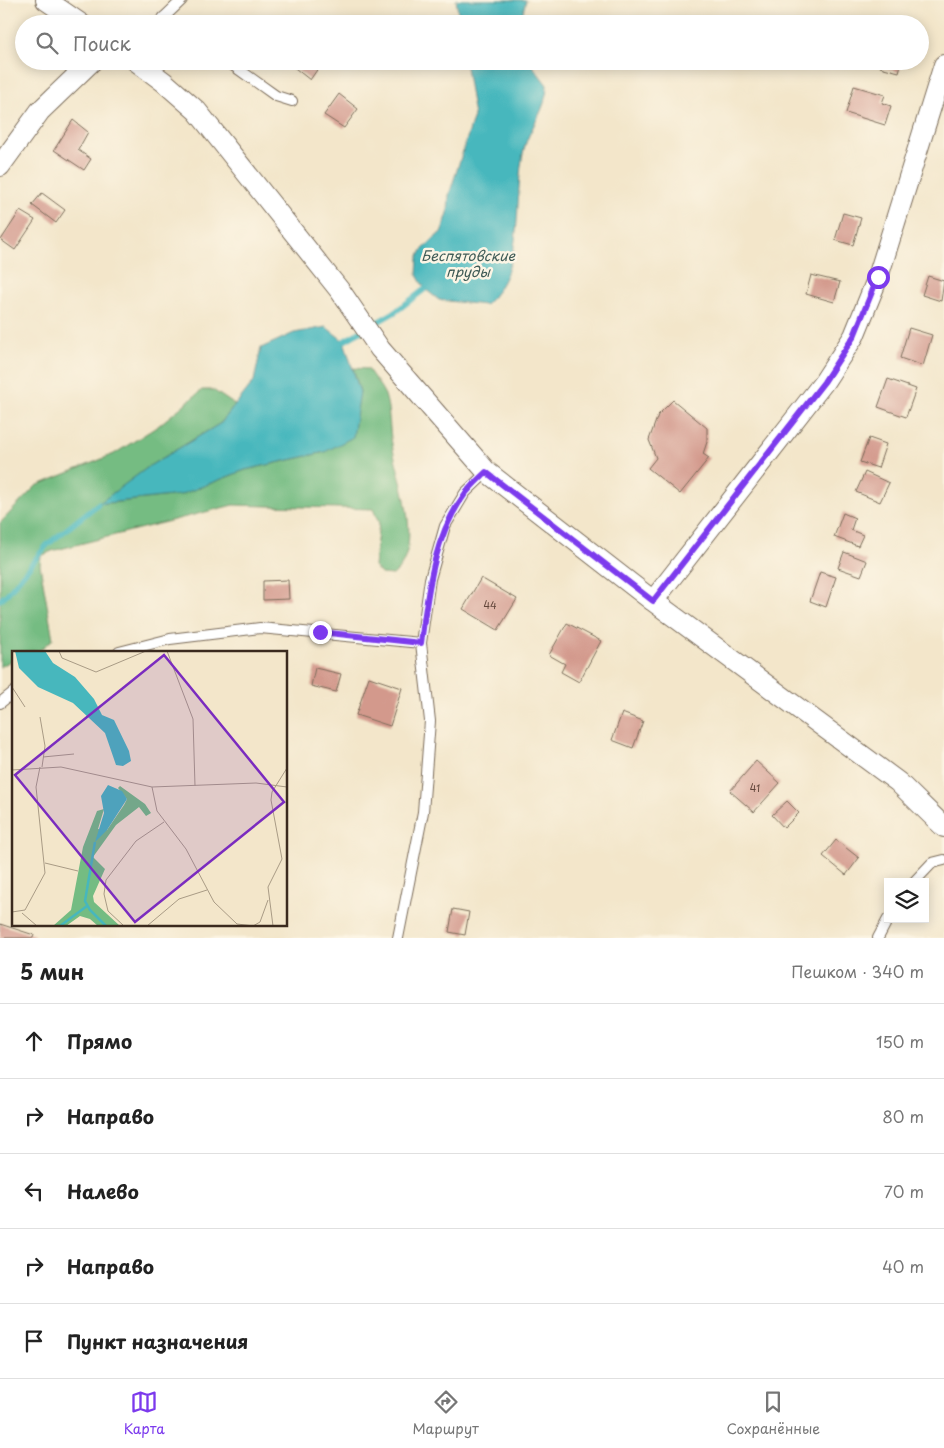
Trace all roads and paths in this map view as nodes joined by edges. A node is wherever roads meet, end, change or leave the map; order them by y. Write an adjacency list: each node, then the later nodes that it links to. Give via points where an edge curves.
1 (46, 0): 3 (street)
2 (182, 0): 4 (lane)
3 (68, 15)
4 (166, 15)
5 (944, 65): 12 (street, via 878,277 854,336 824,382)
6 (83, 70): 10 (street, via 40,111)
7 (148, 70): 11 (street, via 197,111 341,292 380,349)
8 (240, 70): 9 (lane, via 276,96)
9 (292, 101)
10 (0, 166)
11 (486, 472): 12 (street); 13 (lane, via 465,493 445,526 430,579)
12 (653, 601): 17 (street, via 898,782)
13 (421, 643): 14 (lane, via 260,628 170,638); 21 (lane, via 429,730 423,812)
14 (123, 651)
15 (12, 693): 16 (lane)
16 (0, 702)
17 (944, 827)
18 (944, 860): 19 (lane, via 932,864)
19 (918, 878)
20 (886, 923): 22 (lane)
21 (398, 938)
22 (878, 938)

